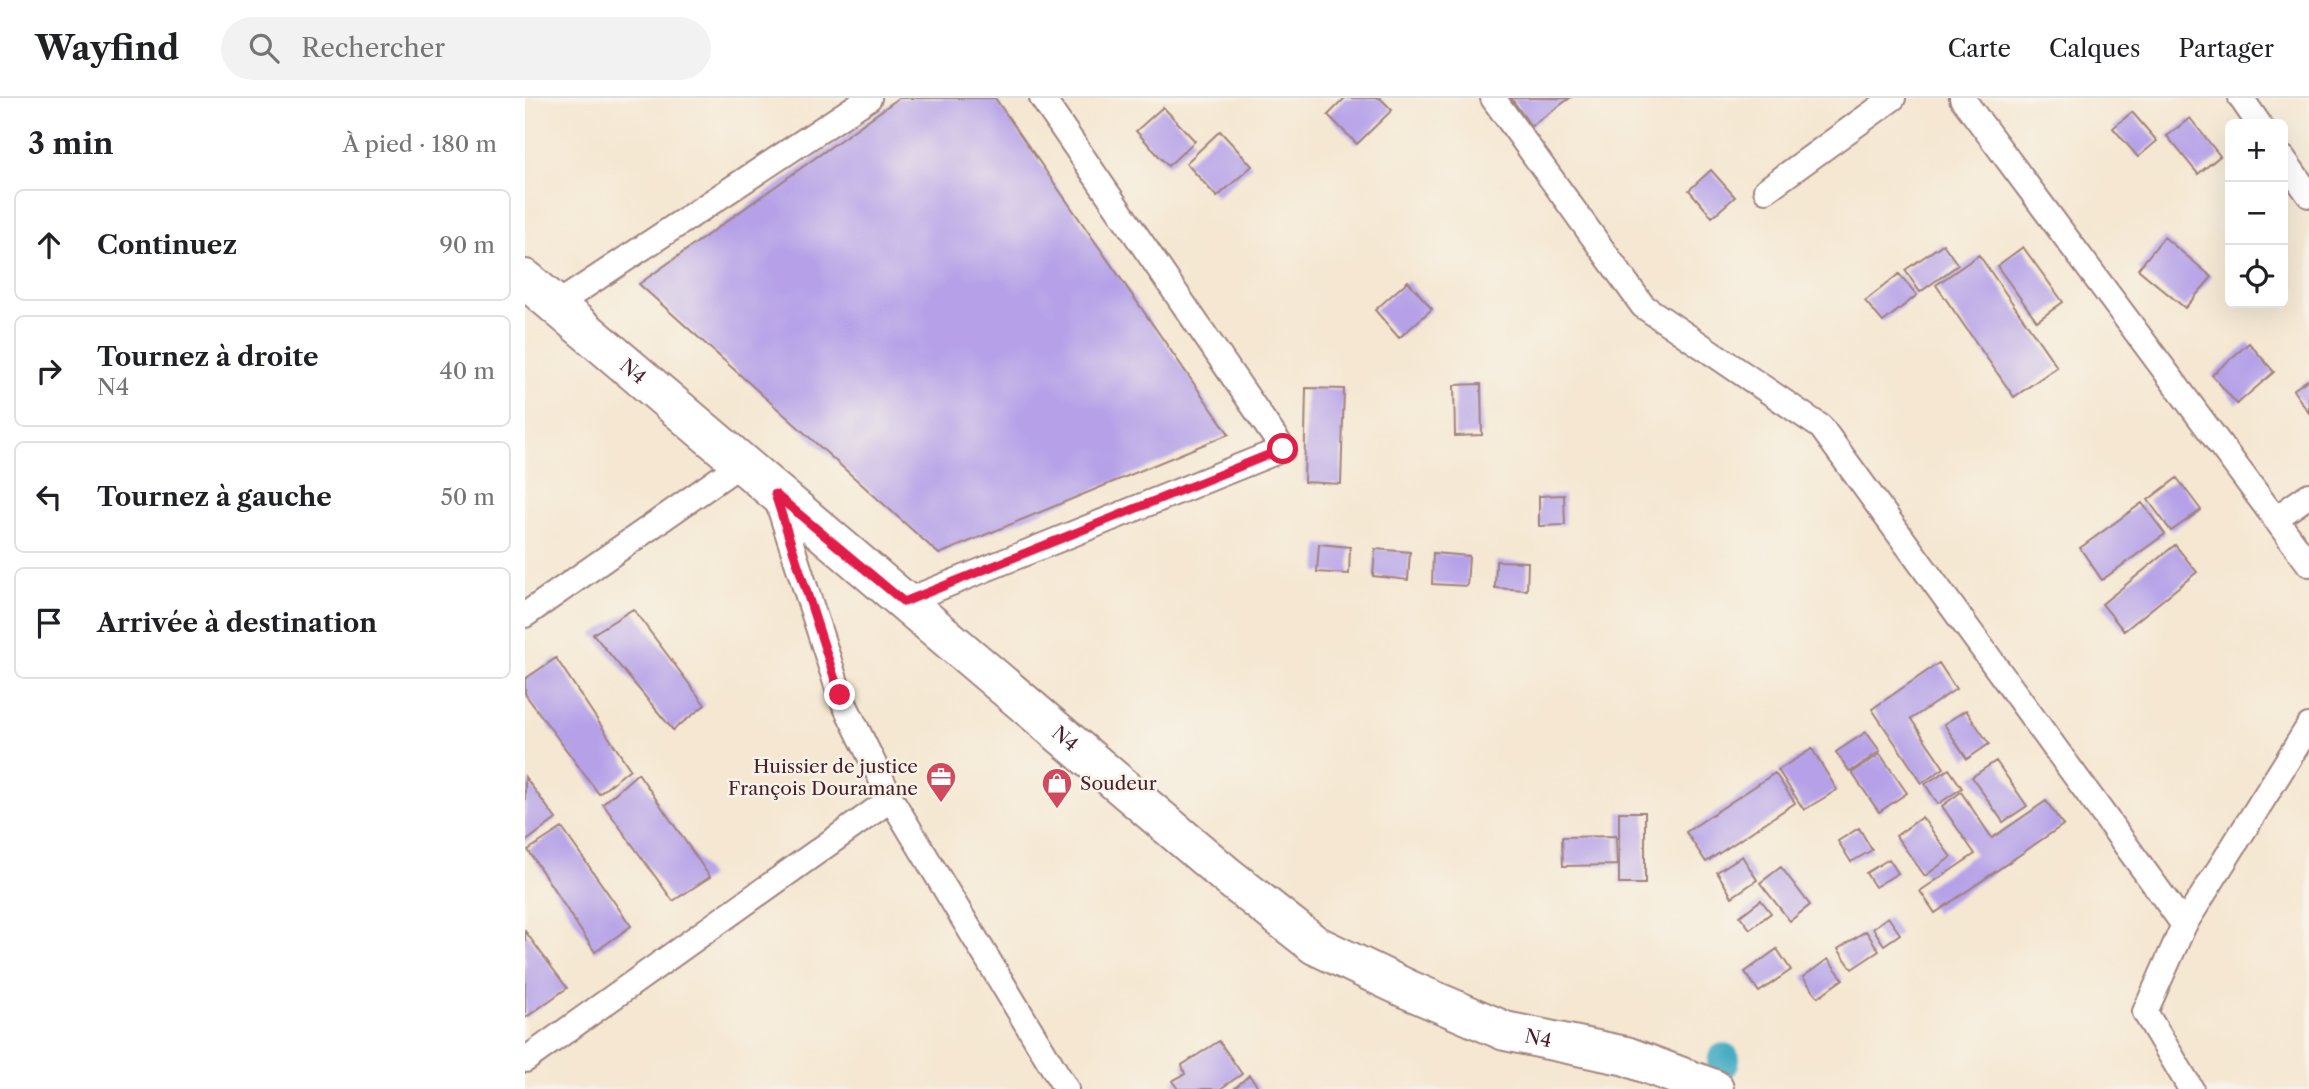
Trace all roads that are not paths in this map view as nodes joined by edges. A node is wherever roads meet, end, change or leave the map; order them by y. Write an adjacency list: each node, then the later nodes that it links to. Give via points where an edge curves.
1 (869, 98): 12 (street)
2 (1042, 98): 18 (street, via 1283,449)
3 (1493, 98): 22 (street, via 1643,306 1821,427)
4 (1893, 98): 10 (street)
5 (1962, 98): 16 (street)
6 (2241, 98): 7 (street)
7 (2256, 119)
8 (2288, 164): 9 (street)
9 (2307, 189)
10 (1766, 190)
11 (525, 279): 12 (main road, N4)
12 (555, 305): 13 (main road, N4)
13 (742, 463): 14 (main road, N4); 19 (street)
14 (775, 494): 18 (main road, N4); 21 (street, via 840,695)
15 (2309, 495): 16 (street)
16 (2275, 519): 17 (street)
17 (2309, 564)
18 (904, 602): 25 (main road, N4, via 1315,945 1504,1031 1626,1056)
19 (525, 615)
20 (2309, 726): 22 (street)
21 (891, 799): 23 (street); 24 (street)
22 (2184, 925): 26 (street, via 2145,1012)
23 (525, 1060)
24 (1066, 1089)
25 (1714, 1089)
26 (2191, 1089)

